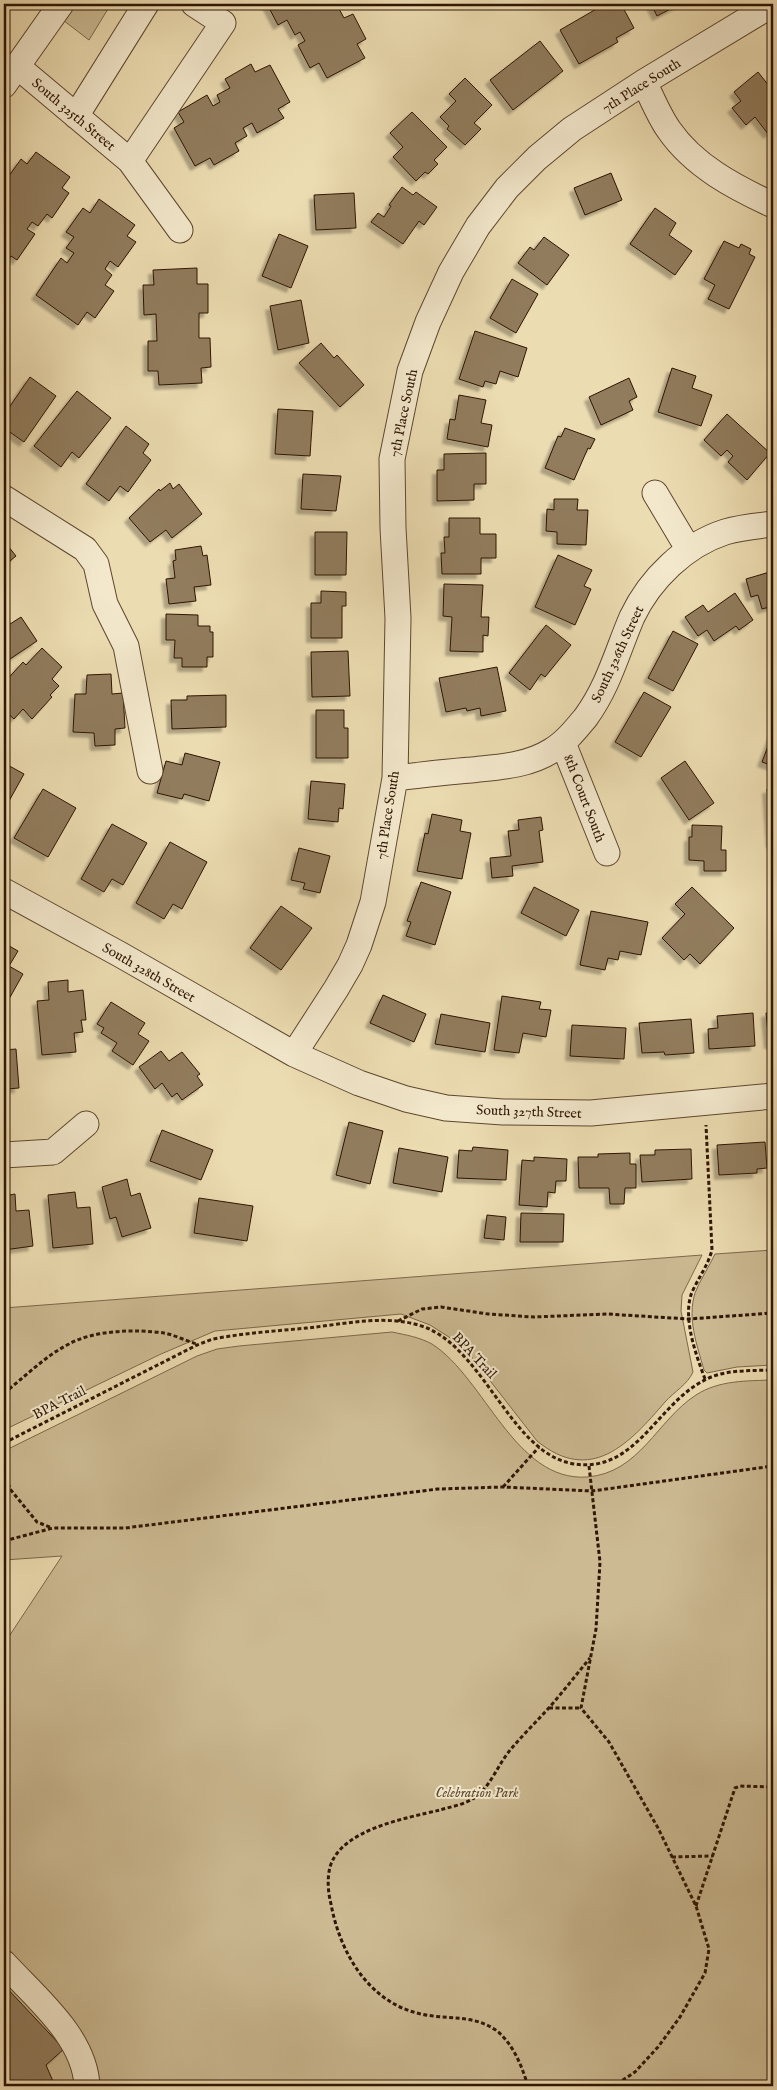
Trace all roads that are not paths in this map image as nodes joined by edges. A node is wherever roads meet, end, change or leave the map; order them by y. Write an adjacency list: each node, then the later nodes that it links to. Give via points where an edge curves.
1 (61, 4): 5 (street)
2 (146, 4): 7 (street)
3 (194, 4): 8 (street, via 223,23)
4 (773, 4): 6 (street, 7th Place South)
5 (11, 76): 7 (street, South 325th Street)
6 (644, 82): 9 (street, via 668,129 690,155 747,193); 17 (street, 7th Place South, via 572,129 507,188 478,226 451,272 410,371 392,459 398,618)
7 (76, 116): 8 (street, South 325th Street)
8 (130, 161): 10 (street, South 325th Street)
9 (773, 205)
10 (180, 230)
11 (655, 493): 14 (street)
12 (4, 498): 16 (street, via 85,550 96,564 105,604 126,646)
13 (773, 524): 14 (street, South 326th Street, via 724,532)
14 (688, 550): 15 (street, South 326th Street, via 664,571 640,602 605,686 592,708)
15 (563, 743): 17 (street, South 326th Street, via 539,758 523,762); 18 (street, 8th Court South)
16 (150, 770)
17 (395, 778): 20 (street, 7th Place South, via 373,902 359,945 336,989)
18 (607, 853)
19 (4, 891): 20 (street, South 328th Street)
20 (294, 1054): 21 (street, South 327th Street, via 359,1083 446,1108 591,1113)
21 (773, 1096)
22 (86, 1124): 23 (street, via 52,1152)
23 (4, 1155)
24 (4, 1963): 25 (street, via 64,2029 84,2064)
25 (87, 2086)

